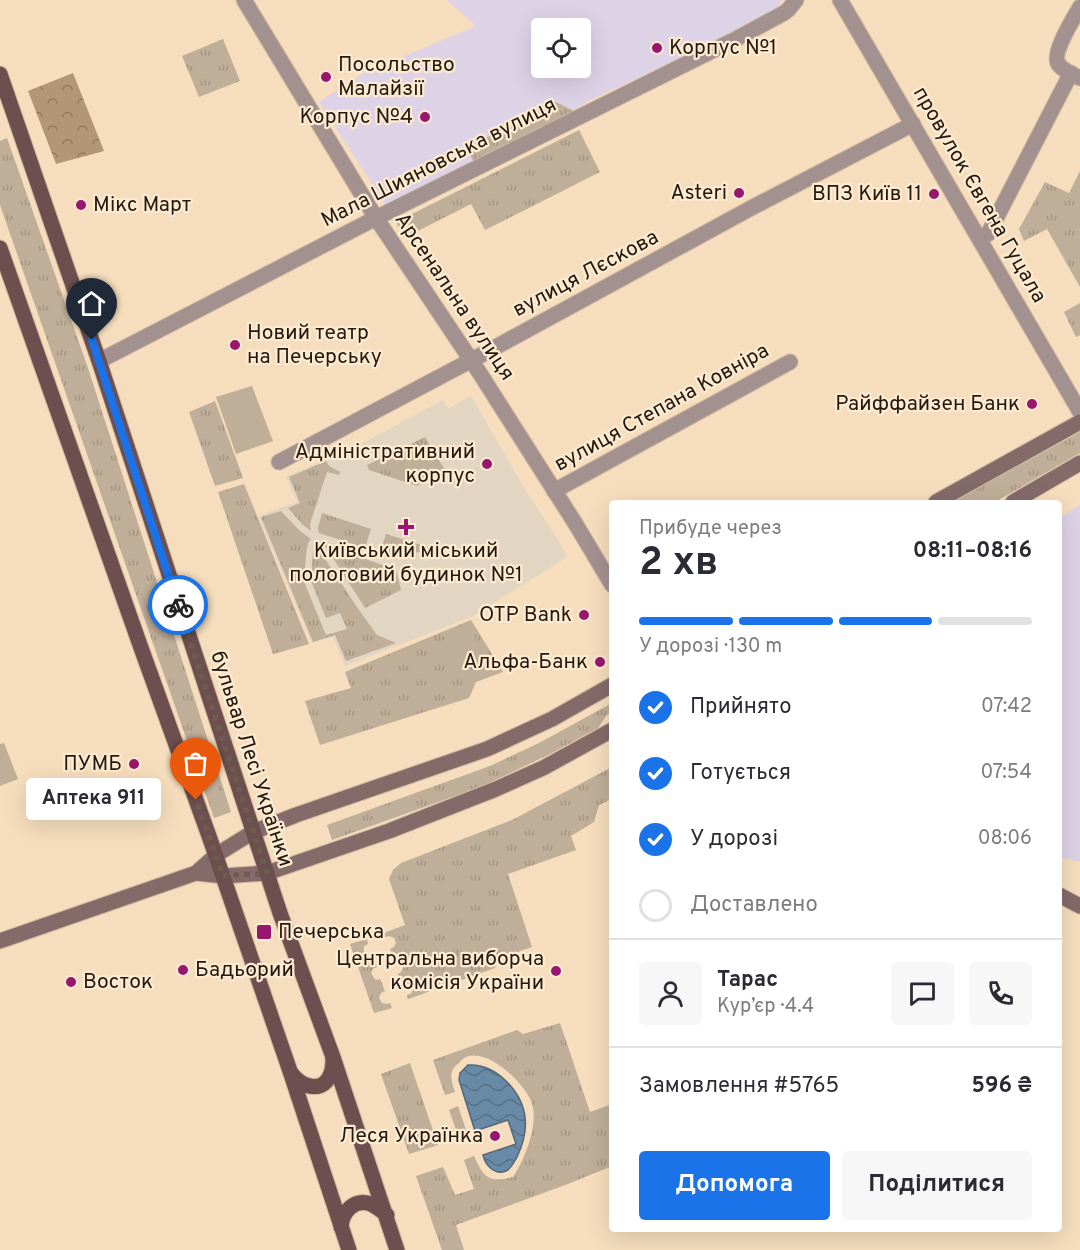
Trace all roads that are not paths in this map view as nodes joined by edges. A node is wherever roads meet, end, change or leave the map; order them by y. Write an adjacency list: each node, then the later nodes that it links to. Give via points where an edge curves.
1 (244, 0): 9 (street, Арсенальна вулиця)
2 (796, 0): 9 (street, Мала Шияновська вулиця, via 784,14 734,40)
3 (840, 0): 8 (street, провулок Євгена Гуцала)
4 (1080, 7): 6 (street, via 1056,58 1060,67)
5 (0, 74): 7 (main road, бульвар Лесі Українки)
6 (1075, 76): 10 (street, via 988,234)
7 (4, 98): 13 (main road, бульвар Лесі Українки)
8 (913, 124): 10 (street, провулок Євгена Гуцала); 12 (street, вулиця Лєскова)
9 (376, 218): 12 (street, Арсенальна вулиця); 13 (street, Мала Шияновська вулиця)
10 (980, 239): 15 (street, провулок Євгена Гуцала)
11 (0, 248): 26 (main road)
12 (471, 360): 17 (street, вулиця Лєскова); 19 (street, Арсенальна вулиця)
13 (99, 361): 25 (main road, бульвар Лесі Українки)
14 (790, 363): 19 (street, вулиця Степана Ковніра)
15 (1080, 412)
16 (1080, 422): 20 (main road)
17 (279, 462)
18 (1080, 463): 21 (main road)
19 (554, 491): 22 (street, Арсенальна вулиця)
20 (940, 500)
21 (1016, 500)
22 (609, 580)
23 (609, 687): 25 (main road, via 552,719 486,749)
24 (609, 732): 28 (main road, via 496,789)
25 (253, 832): 26 (main road); 28 (main road, бульвар Лесі Українки)
26 (216, 855): 27 (main road); 29 (main road)
27 (196, 873): 29 (main road); 32 (main road)
28 (267, 873): 29 (main road); 33 (main road, бульвар Лесі Українки)
29 (223, 876): 34 (main road)
30 (1062, 897): 31 (main road)
31 (1080, 906)
32 (0, 941)
33 (333, 1057): 34 (main road, via 332,1072 321,1085 304,1085); 35 (main road, бульвар Лесі Українки)
34 (290, 1071): 36 (main road)
35 (387, 1215): 36 (main road, via 374,1205 357,1204 345,1212); 38 (main road, бульвар Лесі Українки)
36 (341, 1227): 37 (main road)
37 (349, 1250)
38 (397, 1250)

